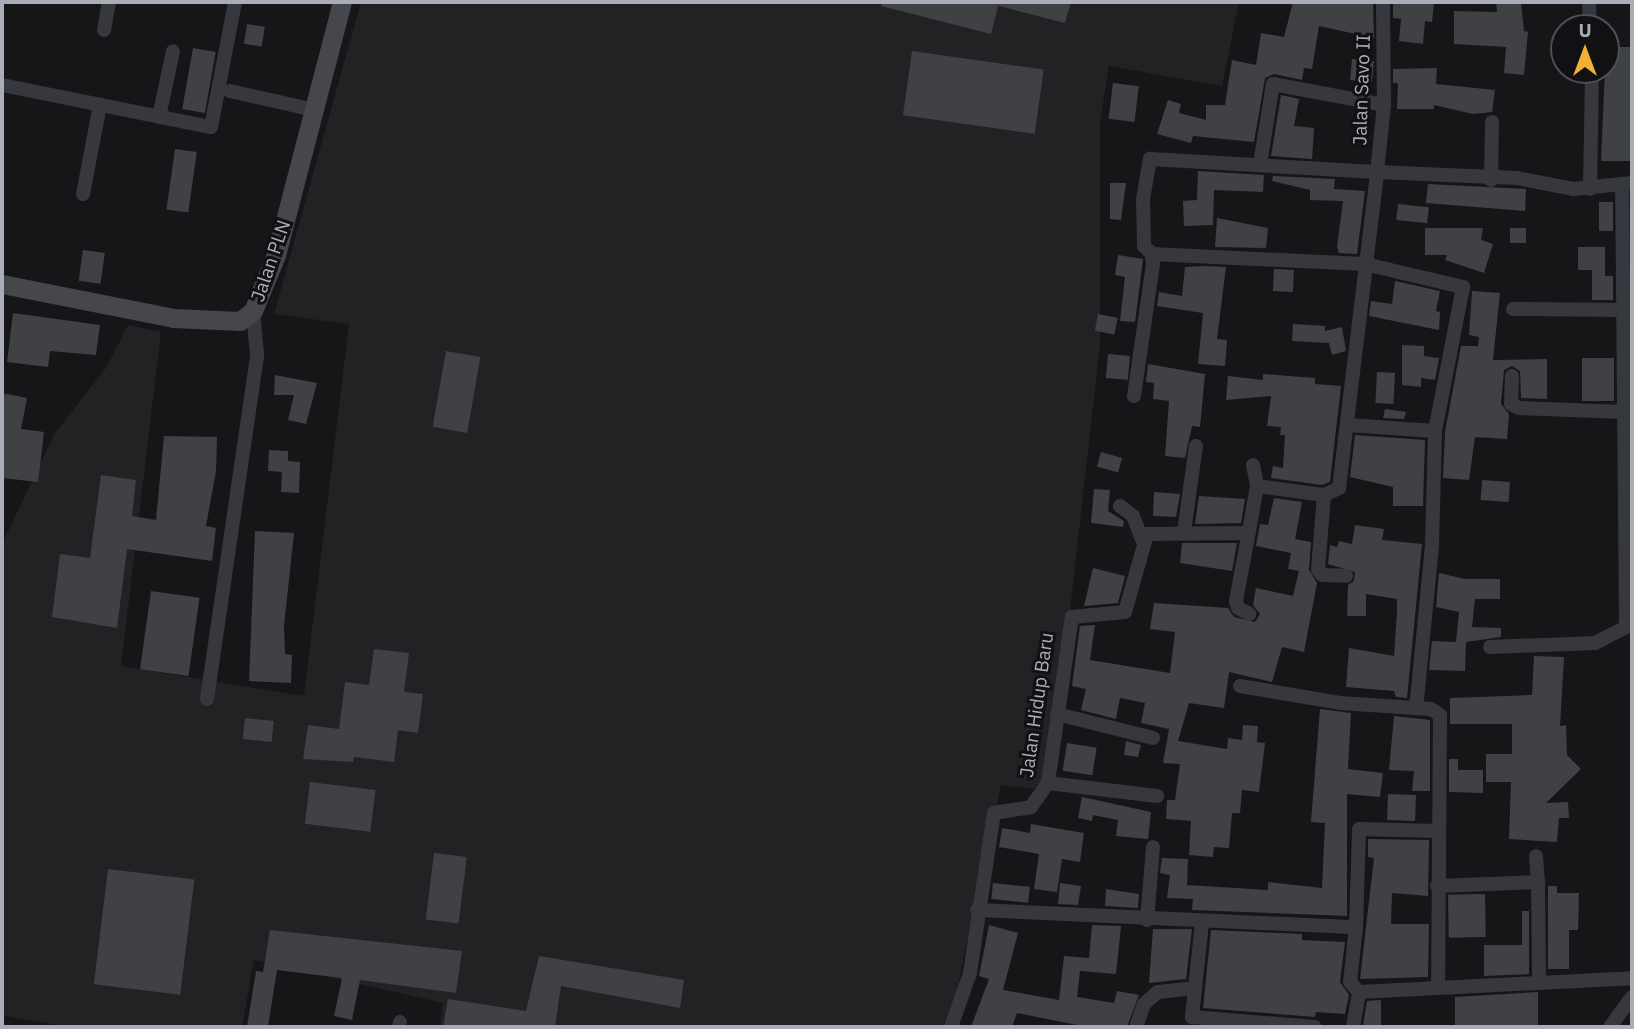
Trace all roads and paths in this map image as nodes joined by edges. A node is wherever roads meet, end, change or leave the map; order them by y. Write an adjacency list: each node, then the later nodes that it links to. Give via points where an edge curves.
1 (109, 2): 5 (street)
2 (235, 2): 13 (street, via 211,127)
3 (342, 2): 12 (street, Jalan PLN)
4 (1383, 2): 11 (street, Jalan Savo II)
5 (104, 30)
6 (173, 51): 13 (street)
7 (1592, 84): 19 (street)
8 (2, 85): 10 (street)
9 (230, 91): 12 (street)
10 (100, 105): 13 (street); 20 (street)
11 (1384, 105): 15 (street, via 1272,83); 16 (street, Jalan Savo II)
12 (314, 110): 26 (street, Jalan PLN, via 276,255)
13 (159, 117)
14 (1492, 122): 17 (street)
15 (1260, 164): 16 (street); 21 (street, via 1150,159 1143,199 1144,246)
16 (1373, 172): 17 (street); 22 (street)
17 (1491, 180): 19 (street, via 1517,178)
18 (1627, 184): 19 (street); 25 (street)
19 (1590, 189)
20 (83, 194)
21 (1152, 254): 22 (street); 28 (street)
22 (1364, 264): 30 (street); 31 (street, via 1463,287)
23 (2, 284): 26 (street, Jalan PLN, via 173,318 240,321)
24 (1513, 309): 25 (street)
25 (1623, 310): 29 (street)
26 (253, 311): 44 (street, via 257,355)
27 (1512, 376): 29 (street, via 1511,404 1519,408)
28 (1133, 396)
29 (1625, 411): 42 (street, via 1626,627 1595,643)
30 (1347, 425): 31 (street); 35 (street, via 1339,488)
31 (1435, 431): 45 (street, via 1432,546)
32 (1196, 446): 38 (street)
33 (1253, 465): 34 (street)
34 (1257, 486): 35 (street); 37 (street)
35 (1325, 495): 40 (street, via 1318,570 1322,575)
36 (1120, 506): 39 (street, via 1133,516)
37 (1250, 531): 38 (street); 41 (street, via 1236,601 1238,608)
38 (1184, 532): 39 (street, via 1153,532)
39 (1142, 539): 46 (street, Jalan Hidup Baru, via 1125,612 1076,614 1068,622)
40 (1346, 576)
41 (1250, 614)
42 (1490, 647)
43 (1240, 686): 45 (street, via 1340,703)
44 (207, 699)
45 (1416, 708): 50 (street, via 1436,711 1442,722)
46 (1057, 714): 47 (street); 48 (street, Jalan Hidup Baru)
47 (1153, 738)
48 (1048, 783): 49 (street); 55 (street, Jalan Hidup Baru, via 1031,807 996,810)
49 (1157, 796)
50 (1439, 831): 54 (street); 58 (street, via 1359,829)
51 (1153, 847): 56 (street)
52 (1536, 856): 53 (street)
53 (1538, 882): 54 (street); 60 (street)
54 (1437, 886): 61 (street)
55 (977, 911): 56 (street); 65 (street, Jalan Hidup Baru, via 970,972)
56 (1147, 920): 57 (street)
57 (1202, 923): 58 (street); 62 (street)
58 (1356, 927): 63 (street, via 1350,982)
59 (1632, 978): 60 (street)
60 (1539, 983): 61 (street)
61 (1438, 987): 63 (street)
62 (1195, 988): 66 (street, via 1158,992 1144,1004); 67 (street, via 1190,1014 1195,1018)
63 (1359, 992): 68 (street)
64 (1632, 998): 69 (street)
65 (951, 1027)
66 (1136, 1027)
67 (1315, 1027)
68 (1353, 1027)
69 (1610, 1027)

